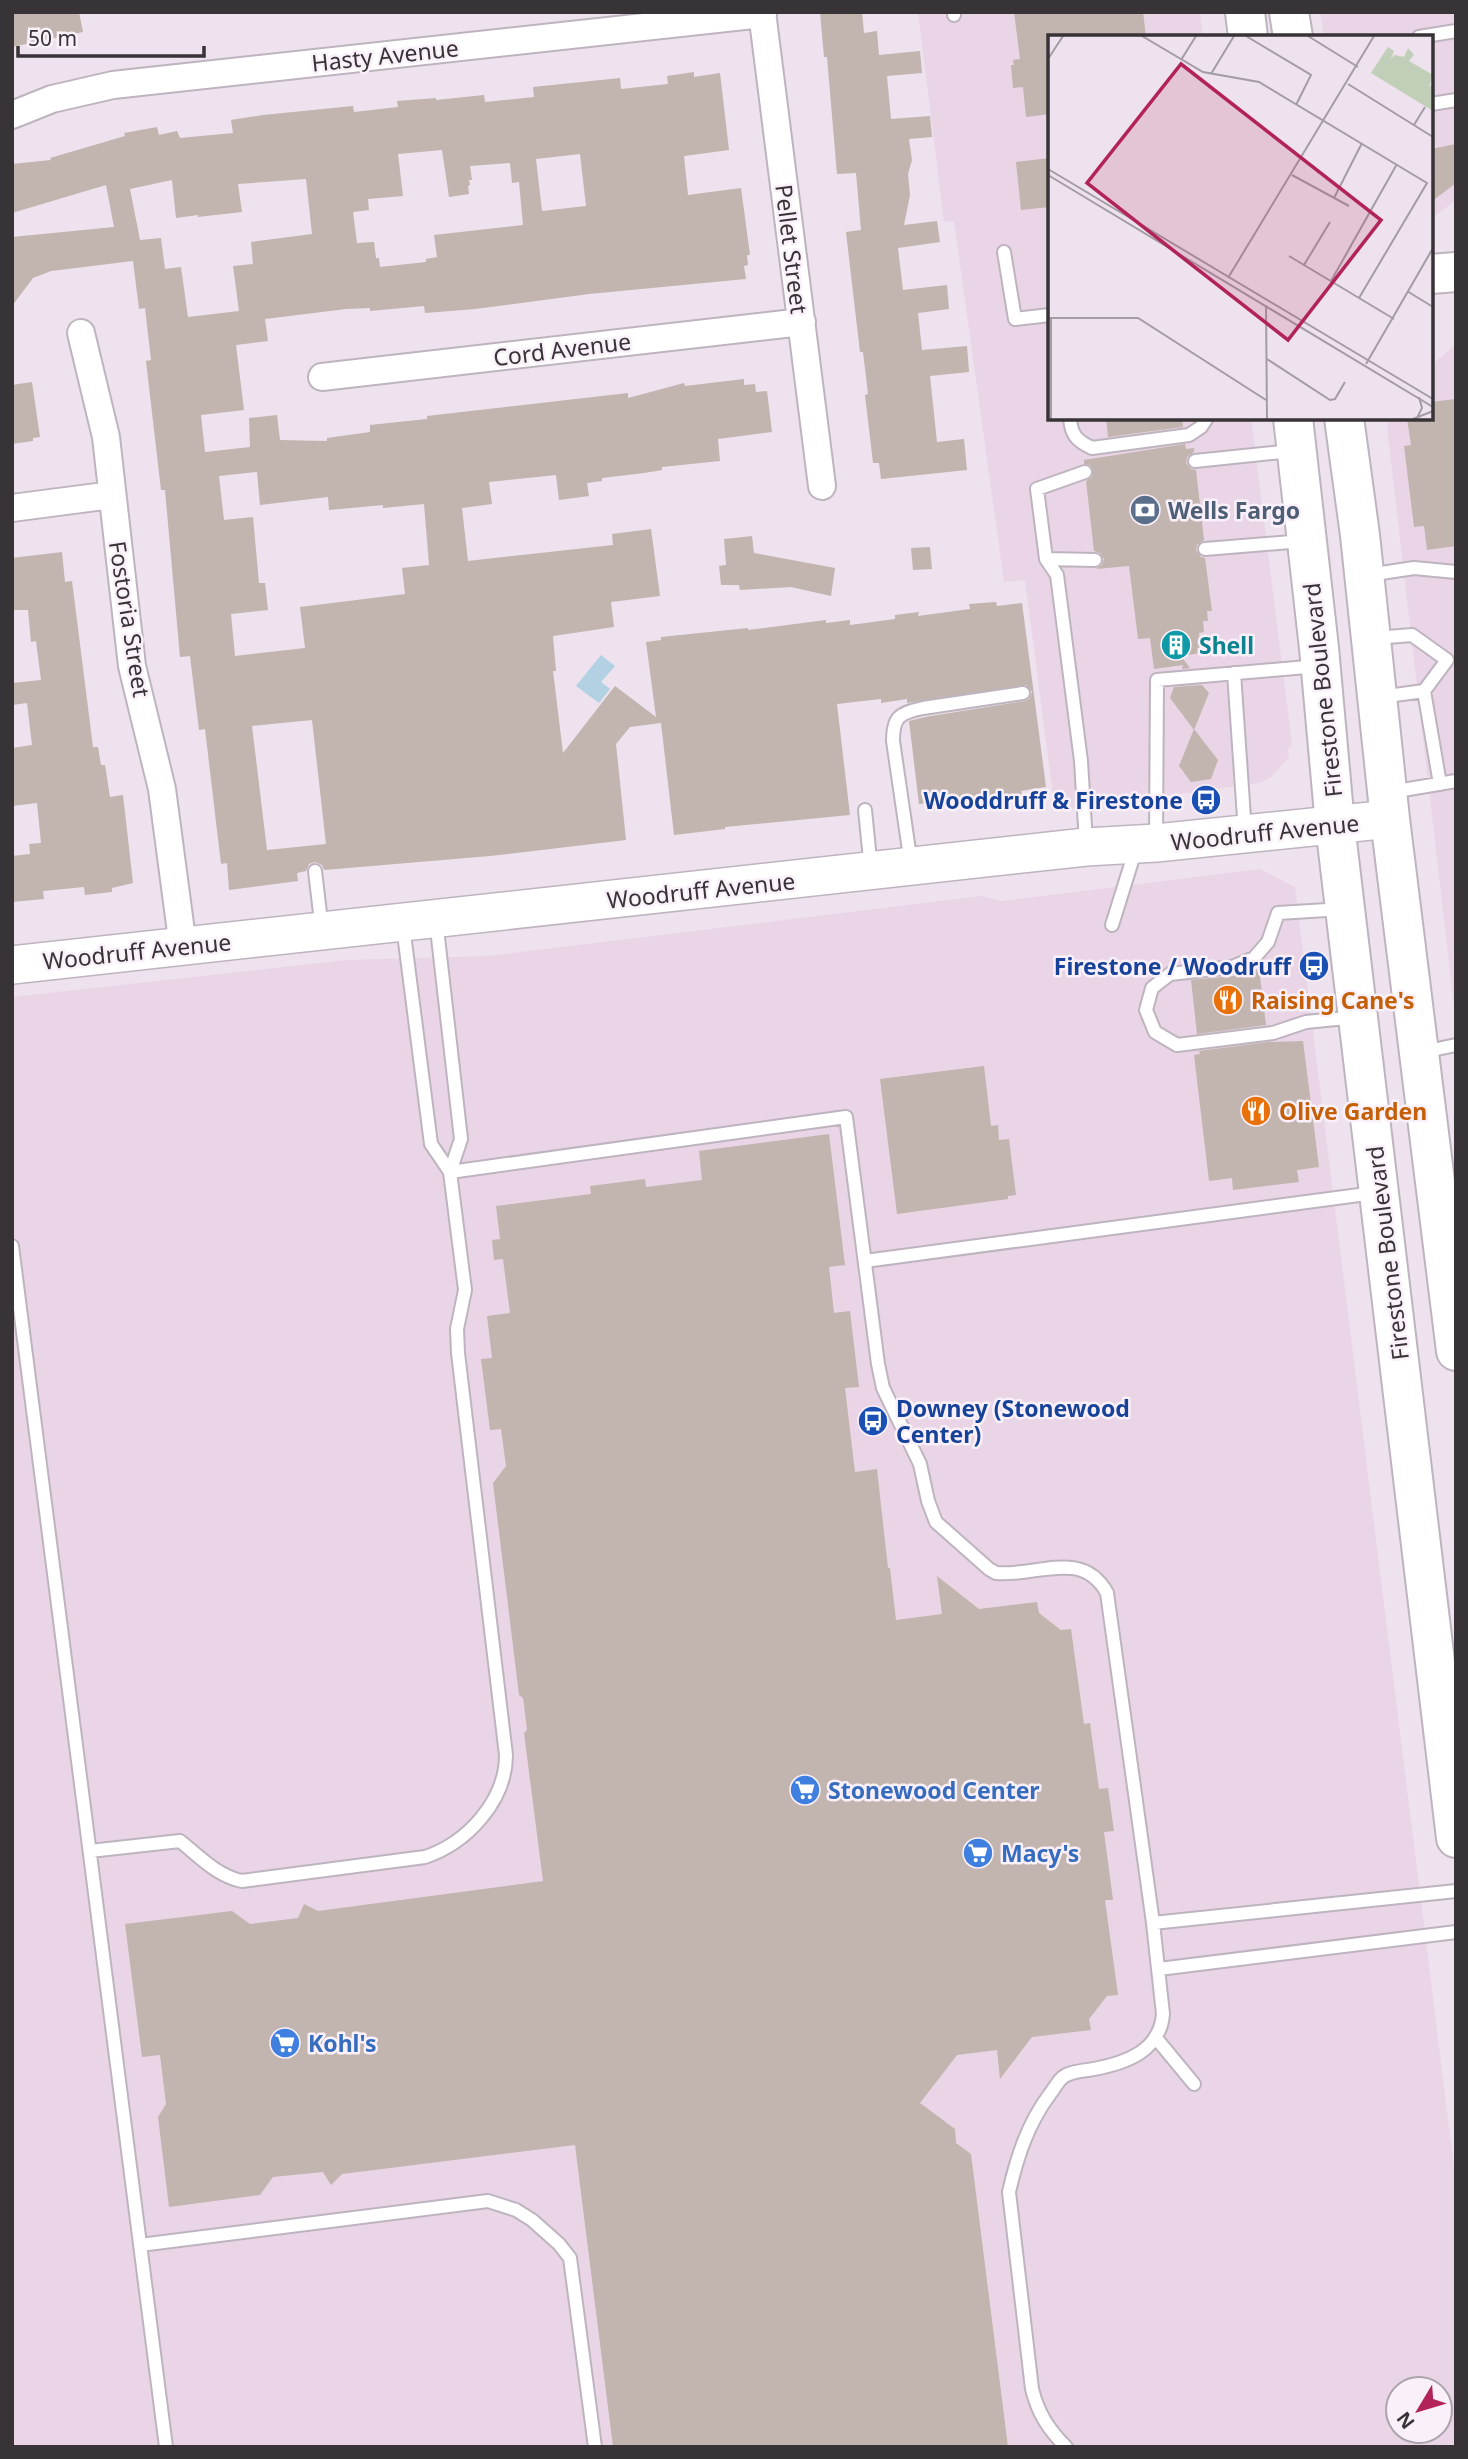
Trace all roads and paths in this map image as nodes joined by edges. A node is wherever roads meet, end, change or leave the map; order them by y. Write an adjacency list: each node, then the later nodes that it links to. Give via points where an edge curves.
1 (1245, 12): 5 (main road)
2 (1289, 12): 6 (main road)
3 (763, 13): 10 (street, Hasty Avenue, via 113,85 52,99); 16 (street, Pellet Street)
4 (1456, 31): 7 (lane)
5 (1248, 35)
6 (1293, 35)
7 (1431, 35)
8 (1456, 100): 9 (lane)
9 (1433, 104)
10 (12, 115)
11 (1004, 252): 15 (lane, via 1015,319)
12 (1456, 273): 13 (main road); 14 (street)
13 (1433, 275)
14 (1433, 292)
15 (1048, 315)
16 (802, 322): 18 (street, Cord Avenue); 25 (street, Pellet Street)
17 (80, 333): 26 (street, Fostoria Street, via 106,437)
18 (322, 377)
19 (1070, 420): 20 (lane, via 1079,442 1092,448 1189,435)
20 (1206, 420)
21 (1344, 420): 33 (main road)
22 (1294, 435): 23 (lane); 28 (main road, Firestone Boulevard)
23 (1195, 461)
24 (1085, 472): 30 (lane, via 1037,489)
25 (822, 486)
26 (112, 495): 27 (street); 56 (street, Fostoria Street, via 132,666 162,789)
27 (12, 508)
28 (1307, 541): 29 (lane); 36 (main road, Firestone Boulevard)
29 (1205, 549)
30 (1045, 559): 31 (lane); 48 (lane, via 1057,575 1081,761)
31 (1094, 560)
32 (1456, 572): 33 (lane, via 1414,568)
33 (1364, 576): 34 (main road)
34 (1372, 638): 35 (lane, via 1412,635); 40 (main road)
35 (1452, 659): 38 (lane)
36 (1321, 666): 37 (lane); 45 (main road, Firestone Boulevard)
37 (1234, 673): 46 (lane); 47 (lane, via 1159,678 1156,682)
38 (1424, 691): 40 (lane); 42 (lane)
39 (1023, 693): 49 (lane, via 907,711 898,717 893,741)
40 (1378, 697): 43 (main road)
41 (1456, 781): 42 (lane)
42 (1440, 784): 43 (lane)
43 (1390, 806): 45 (street, Woodruff Avenue); 60 (main road)
44 (865, 810): 51 (lane)
45 (1335, 825): 46 (street, Woodruff Avenue); 52 (main road, Firestone Boulevard)
46 (1245, 832): 47 (street, Woodruff Avenue)
47 (1147, 844): 48 (street, Woodruff Avenue); 54 (lane)
48 (1086, 847): 49 (street, Woodruff Avenue)
49 (911, 868): 51 (street, Woodruff Avenue)
50 (315, 871): 55 (lane)
51 (872, 872): 53 (street, Woodruff Avenue)
52 (1345, 909): 58 (main road, Firestone Boulevard); 58 (lane, via 1278,913 1268,942 1254,958 1232,967 1170,974 1152,988 1146,1010 1154,1032 1177,1045)
53 (419, 920): 55 (street, Woodruff Avenue); 61 (lane, via 461,1139); 61 (lane, via 431,1144)
54 (1112, 925)
55 (322, 930): 56 (street, Woodruff Avenue)
56 (183, 947): 57 (street, Woodruff Avenue)
57 (12, 965)
58 (1360, 1016): 62 (main road, Firestone Boulevard)
59 (1456, 1045): 60 (lane)
60 (1419, 1052): 65 (main road)
61 (450, 1172): 64 (lane, via 846,1117); 67 (lane, via 465,1290 457,1329 458,1353 506,1755 503,1777 490,1806 464,1837 425,1857 242,1881 219,1872 180,1841)
62 (1380, 1193): 64 (lane); 66 (main road, Firestone Boulevard)
63 (12, 1246): 67 (lane)
64 (865, 1261): 69 (lane, via 883,1388 920,1464 936,1522 996,1573 1079,1569 1091,1573 1107,1593)
65 (1456, 1351)
66 (1456, 1838)
67 (90, 1851): 74 (lane)
68 (1456, 1891): 69 (lane)
69 (1153, 1923): 71 (lane)
70 (1456, 1932): 71 (lane)
71 (1159, 1969): 72 (lane, via 1163,2014)
72 (1156, 2038): 73 (lane); 77 (lane, via 1130,2060 1062,2078 1030,2128 1009,2192 1032,2389 1046,2426)
73 (1194, 2084)
74 (140, 2245): 75 (lane); 76 (lane, via 488,2201 516,2210 546,2231 570,2258)
75 (166, 2447)
76 (594, 2447)
77 (1066, 2447)

